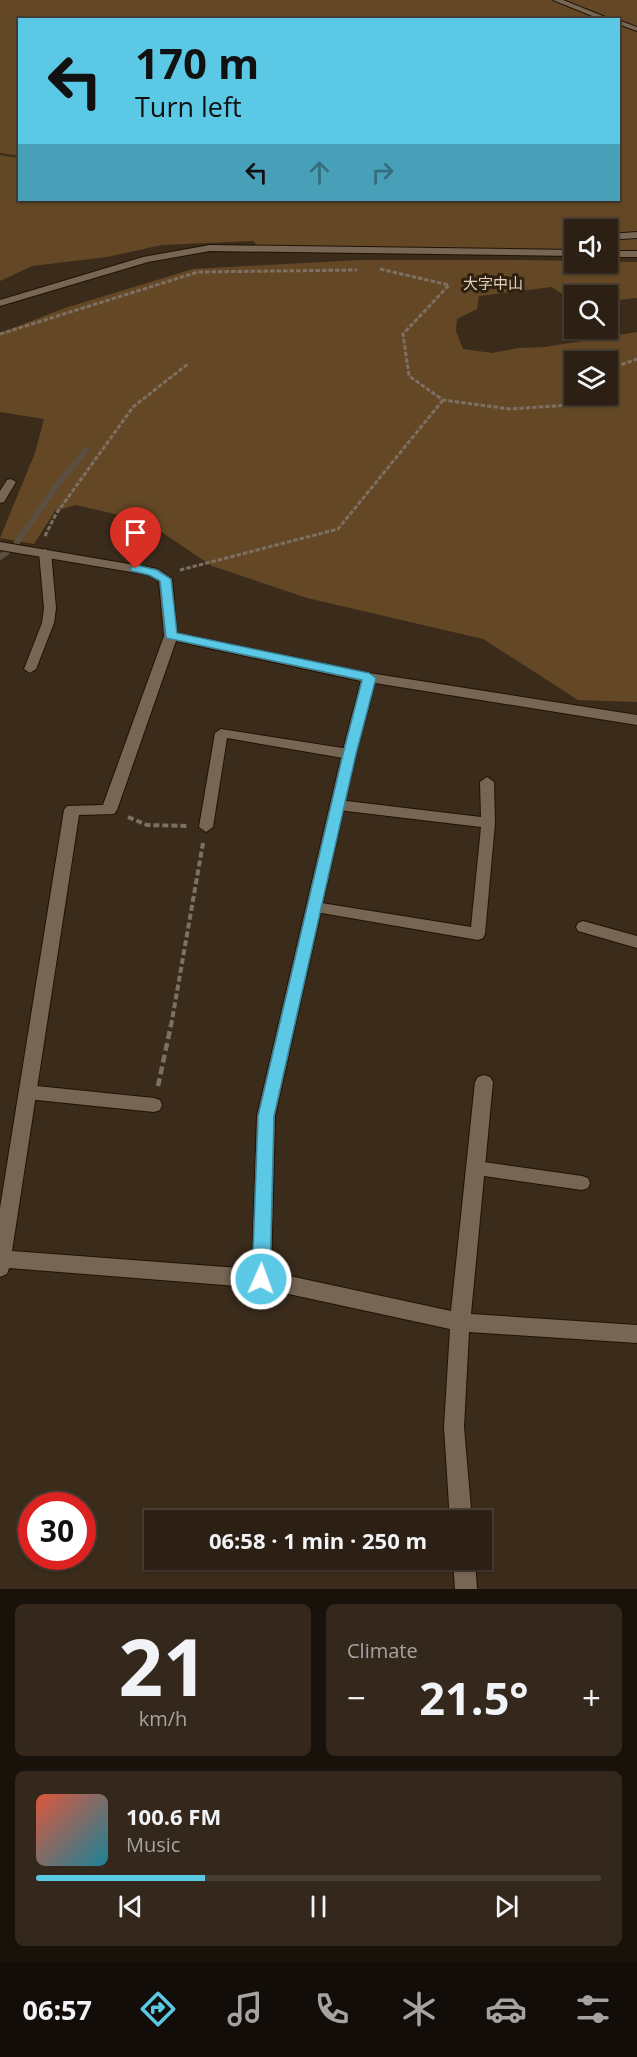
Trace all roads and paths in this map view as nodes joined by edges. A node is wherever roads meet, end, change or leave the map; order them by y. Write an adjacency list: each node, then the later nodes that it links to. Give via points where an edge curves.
1 (557, 0): 2 (lane)
2 (605, 18)
3 (620, 23): 4 (lane)
4 (637, 29)
5 (637, 235): 6 (lane)
6 (618, 236)
7 (564, 253): 12 (street, via 210,248 147,259)
8 (618, 254): 9 (street)
9 (637, 254)
10 (380, 269): 17 (path, via 449,285 403,334 409,376)
11 (357, 270): 13 (path, via 198,272)
12 (0, 303)
13 (0, 334)
14 (637, 359): 16 (path)
15 (189, 363): 22 (path, via 133,407 56,514)
16 (618, 366)
17 (443, 400): 18 (path, via 510,409); 23 (path, via 338,529)
18 (570, 405)
19 (11, 482): 20 (lane)
20 (0, 500)
21 (0, 546): 22 (street)
22 (42, 551): 23 (street); 25 (lane, via 50,608)
23 (159, 576): 24 (street, via 165,579)
24 (171, 636): 26 (street); 31 (street)
25 (30, 669)
26 (369, 678): 27 (street); 28 (street)
27 (637, 720)
28 (349, 754): 30 (street); 33 (lane, via 221,733)
29 (487, 782): 32 (lane)
30 (338, 806): 32 (lane); 34 (street)
31 (109, 810): 33 (path, via 147,825); 38 (street, via 72,810)
32 (488, 823): 34 (lane, via 478,934)
33 (206, 827): 39 (path)
34 (315, 907): 43 (street, via 266,1116)
35 (583, 927): 36 (lane)
36 (637, 942)
37 (484, 1082): 40 (street)
38 (27, 1092): 39 (lane); 42 (street)
39 (154, 1105)
40 (477, 1168): 41 (lane); 44 (street)
41 (582, 1183)
42 (1, 1263): 43 (street)
43 (261, 1279): 44 (street)
44 (460, 1322): 45 (street); 46 (street, via 454,1427)
45 (637, 1334)
46 (460, 1510)
47 (465, 1570): 48 (street)
48 (466, 1589)

